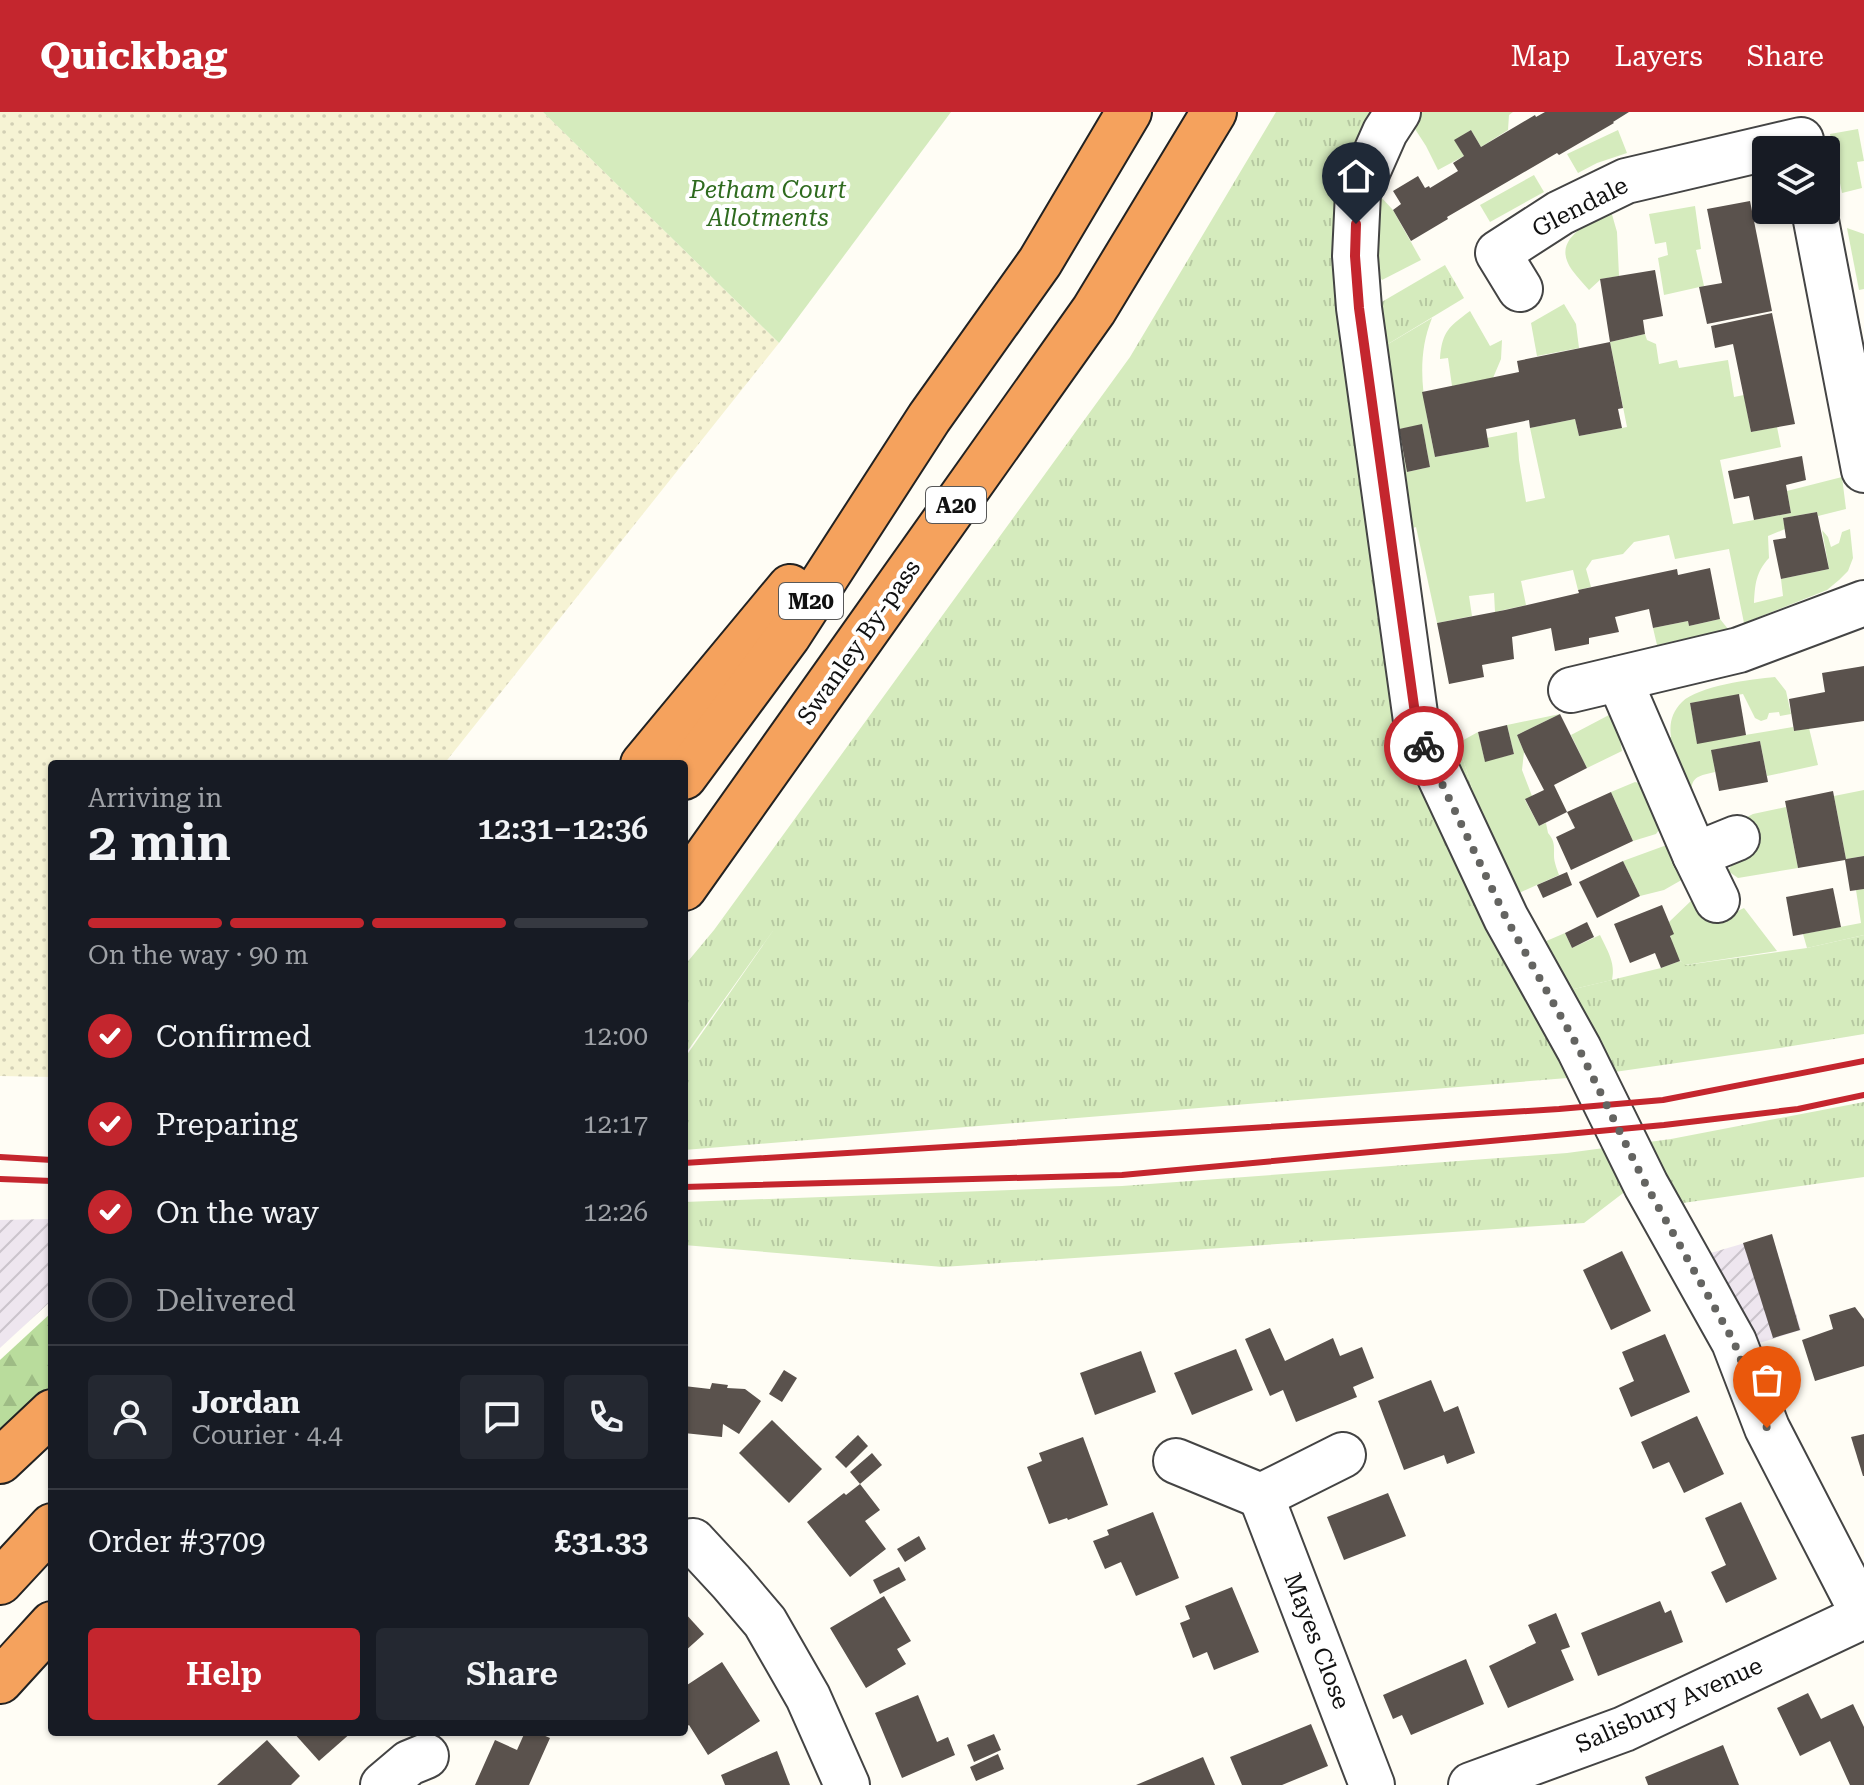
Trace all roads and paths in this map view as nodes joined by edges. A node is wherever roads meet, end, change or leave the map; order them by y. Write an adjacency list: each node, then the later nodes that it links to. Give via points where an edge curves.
1 (1129, 112): 8 (highway, via 1040,262)
2 (1214, 112): 17 (highway, Swanley By-pass / A20, via 1094,310)
3 (1398, 112): 27 (street, via 1358,193 1355,256 1417,728 1506,918 1734,1342 1767,1428)
4 (1800, 134): 6 (street, Glendale, via 1626,181 1560,213 1498,253)
5 (1818, 224): 7 (street)
6 (1520, 289)
7 (1854, 364): 9 (street)
8 (929, 418): 13 (highway); 14 (highway, M20, via 788,636)
9 (1864, 470)
10 (1864, 603): 11 (street, via 1739,650)
11 (1619, 679): 12 (street); 16 (street)
12 (1571, 690)
13 (646, 760)
14 (688, 772)
15 (1737, 838): 16 (street)
16 (1695, 855): 18 (street)
17 (688, 882)
18 (1717, 900)
19 (48, 1416): 21 (highway)
20 (1343, 1455): 23 (street)
21 (0, 1461)
22 (1176, 1461): 23 (street)
23 (1261, 1496): 33 (street, Mayes Close)
24 (48, 1530): 26 (highway)
25 (693, 1541): 32 (street, via 765,1622 808,1697)
26 (0, 1582)
27 (1864, 1616): 34 (street, Salisbury Avenue, via 1624,1729)
28 (48, 1628): 29 (highway)
29 (0, 1681)
30 (426, 1756): 31 (street)
31 (383, 1785)
32 (847, 1785)
33 (1372, 1785)
34 (1471, 1785)

